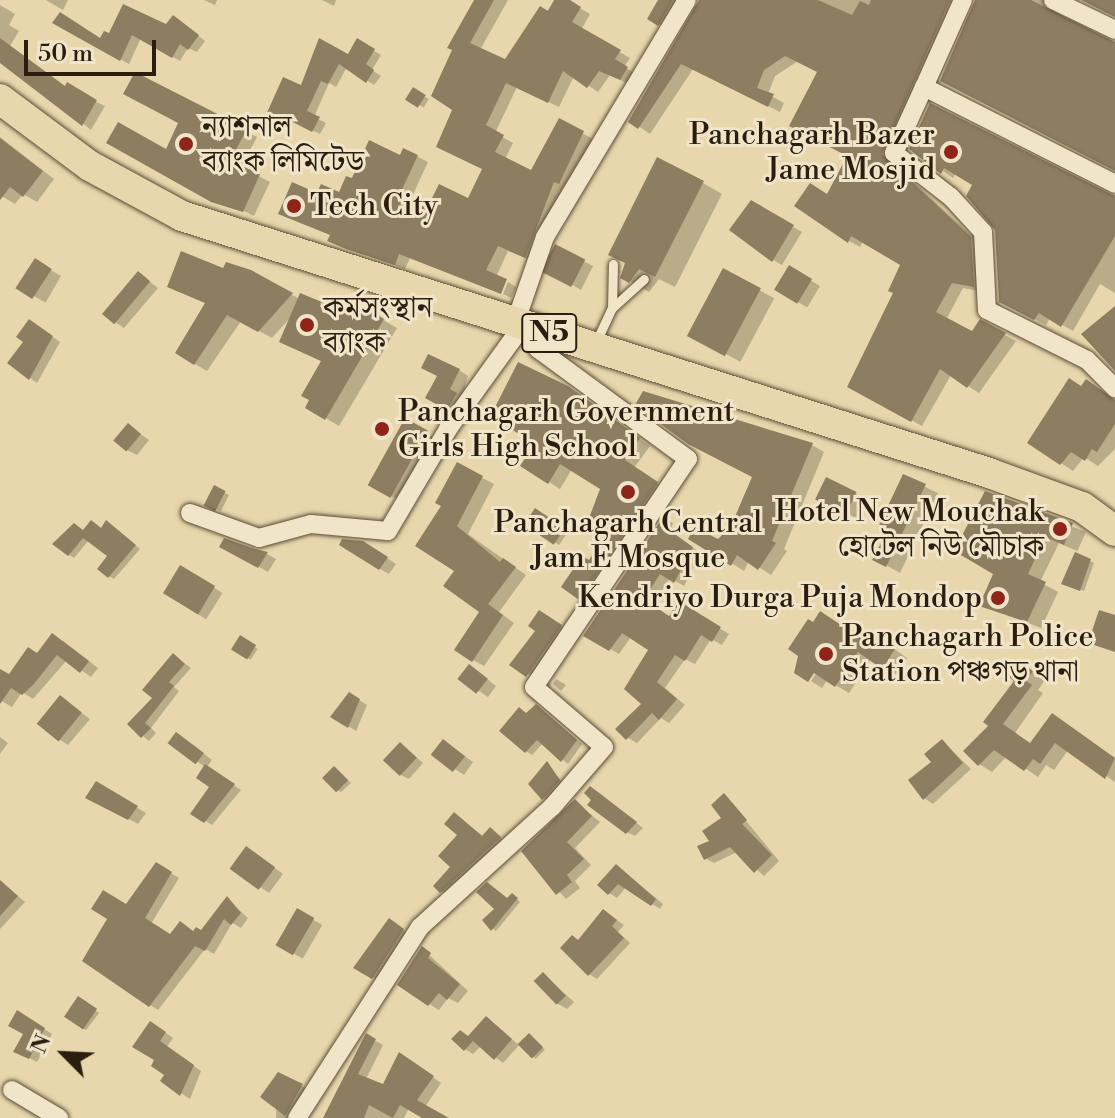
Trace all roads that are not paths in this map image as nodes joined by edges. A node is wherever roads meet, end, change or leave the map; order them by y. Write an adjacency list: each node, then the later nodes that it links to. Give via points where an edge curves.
1 (687, 0): 11 (street, via 545,237 519,312)
2 (963, 0): 5 (street)
3 (1053, 0): 4 (street)
4 (1115, 30)
5 (924, 87): 7 (street); 13 (street, via 894,153 951,197 983,232 987,310 1087,360)
6 (0, 99): 11 (highway, N5, via 90,166 182,216)
7 (1115, 184)
8 (613, 264): 10 (lane)
9 (644, 279): 10 (lane)
10 (612, 308): 12 (lane)
11 (523, 325): 12 (highway, N5); 14 (street, via 448,429 388,531 311,524 259,538); 18 (street, via 538,349 688,459 534,687 604,747 552,807 420,927)
12 (594, 347): 15 (highway, N5, via 989,473 1082,507)
13 (1115, 388)
14 (190, 513)
15 (1115, 531)
16 (12, 1090): 17 (street)
17 (59, 1118)
18 (297, 1118)

